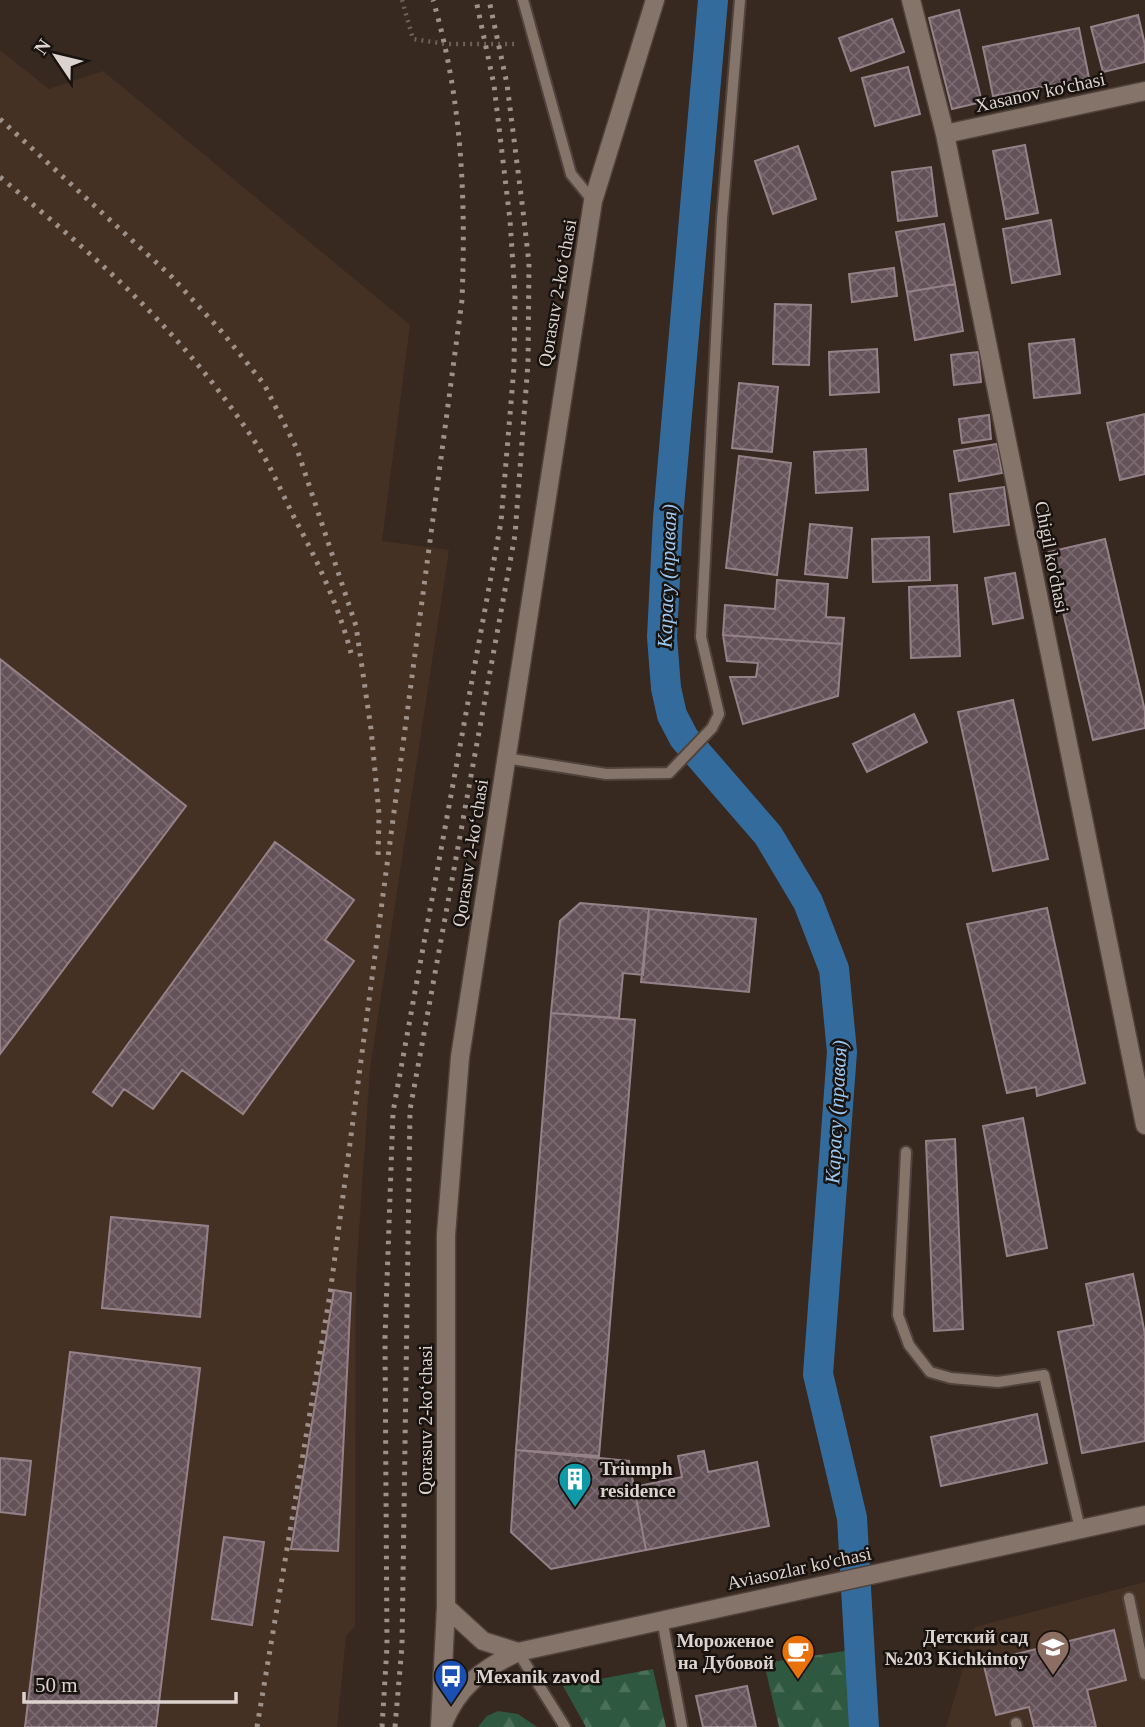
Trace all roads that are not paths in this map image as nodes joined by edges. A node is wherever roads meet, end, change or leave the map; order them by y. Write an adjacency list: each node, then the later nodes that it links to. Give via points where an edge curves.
1 (523, 0): 7 (lane, via 571,174)
2 (655, 0): 7 (street, Qorasuv 2-koʻchasi)
3 (740, 0): 8 (lane, via 722,219 701,637 719,714 712,729 669,773 606,774)
4 (911, 0): 6 (street, Chigil ko'chasi)
5 (1145, 91): 6 (street, Xasanov ko'chasi)
6 (945, 134): 9 (street, Chigil ko'chasi)
7 (593, 201): 8 (street, Qorasuv 2-koʻchasi)
8 (506, 758): 14 (street, Qorasuv 2-koʻchasi, via 460,1057 451,1150 446,1235)
9 (1145, 1125)
10 (906, 1152): 12 (lane, via 898,1315 909,1345 930,1372 951,1378 999,1382 1044,1375)
11 (1145, 1515): 12 (street, Aviasozlar ko'chasi)
12 (1080, 1529): 15 (street, Aviasozlar ko'chasi)
13 (1129, 1598): 17 (lane)
14 (446, 1606): 16 (street, via 483,1641); 18 (street, Qorasuv 2-koʻchasi)
15 (662, 1619): 16 (street, Aviasozlar ko'chasi); 20 (lane)
16 (518, 1652): 18 (street, Aviasozlar ko'chasi, via 470,1681); 19 (lane)
17 (1145, 1674)
18 (441, 1727)
19 (565, 1727)
20 (682, 1727)

